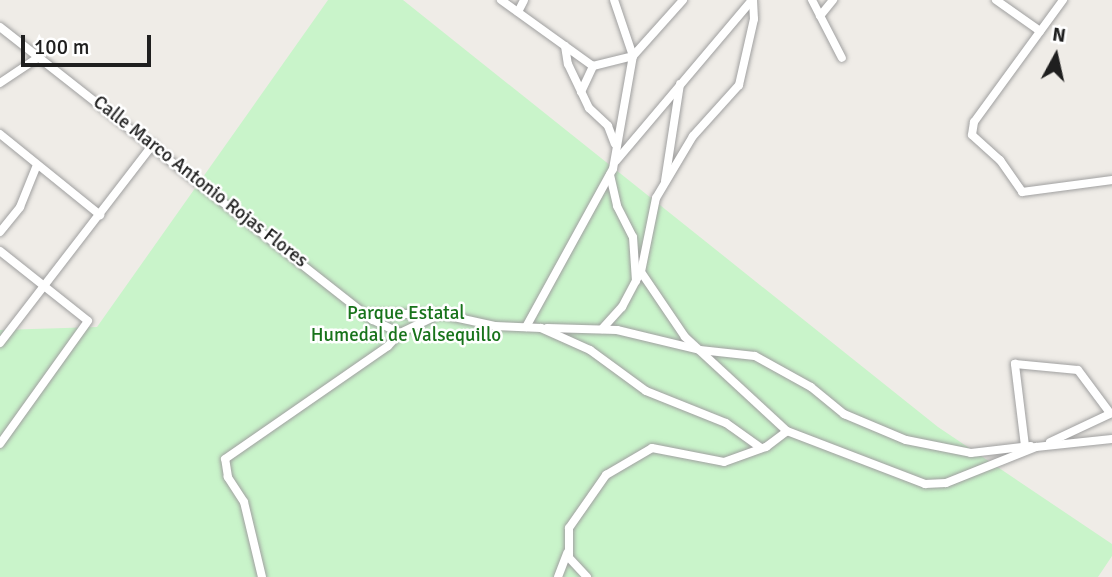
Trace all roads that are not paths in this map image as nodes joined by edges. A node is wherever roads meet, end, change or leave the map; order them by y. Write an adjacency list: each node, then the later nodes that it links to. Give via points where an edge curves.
1 (501, 0): 10 (street)
2 (524, 0): 10 (street)
3 (614, 0): 15 (street)
4 (683, 0): 15 (street)
5 (752, 0): 20 (street); 29 (street, via 754,19 739,85 693,136)
6 (833, 0): 11 (street)
7 (996, 0): 13 (street)
8 (1063, 0): 13 (street)
9 (811, 1): 11 (street)
10 (519, 12): 14 (street)
11 (820, 16): 17 (street)
12 (0, 27): 16 (street, Calle Marco Antonio Rojas Flores)
13 (1041, 31): 28 (street, via 974,122 972,135 1000,160 1022,192)
14 (565, 46): 18 (street); 21 (street)
15 (633, 56): 18 (street); 24 (street)
16 (39, 57): 19 (street); 23 (street, Calle Marco Antonio Rojas Flores)
17 (842, 58)
18 (593, 66): 21 (street)
19 (0, 83)
20 (680, 84): 25 (street); 29 (street)
21 (581, 92): 24 (street, via 589,108 608,126)
22 (0, 134): 26 (street)
23 (153, 144): 30 (street); 36 (street, Calle Marco Antonio Rojas Flores)
24 (615, 147): 25 (street)
25 (614, 163): 27 (street)
26 (37, 165): 30 (street); 31 (street, via 20,207)
27 (610, 175): 34 (street, via 617,206 633,237); 38 (street)
28 (1112, 180)
29 (664, 184): 33 (street, via 656,198)
30 (100, 215): 35 (street)
31 (0, 232)
32 (0, 251): 35 (street)
33 (641, 271): 34 (street); 43 (street, via 685,337)
34 (636, 281): 40 (street, via 622,307)
35 (45, 284): 42 (street); 47 (street, via 88,321)
36 (365, 313): 37 (street); 41 (street, Calle Marco Antonio Rojas Flores)
37 (440, 314): 38 (street, via 490,326); 41 (street)
38 (526, 327): 39 (street)
39 (541, 328): 40 (street); 50 (street, via 590,350 634,386 726,423)
40 (602, 329): 43 (street)
41 (400, 333): 52 (street, via 388,346 225,459 228,477 244,502)
42 (0, 344)
43 (700, 350): 45 (street); 48 (street, via 755,356 811,387 844,414 906,440 971,453)
44 (1111, 413): 48 (street, via 1078,370 1015,363); 49 (street)
45 (787, 431): 49 (street, via 925,484 946,484); 50 (street)
46 (1112, 439): 49 (street)
47 (0, 444)
48 (1026, 446): 49 (street)
49 (1040, 446)
50 (761, 448): 51 (street, via 724,462 659,449 635,455 600,481 569,527)
51 (567, 553): 53 (street); 54 (street)
52 (262, 577)
53 (558, 577)
54 (587, 577)

